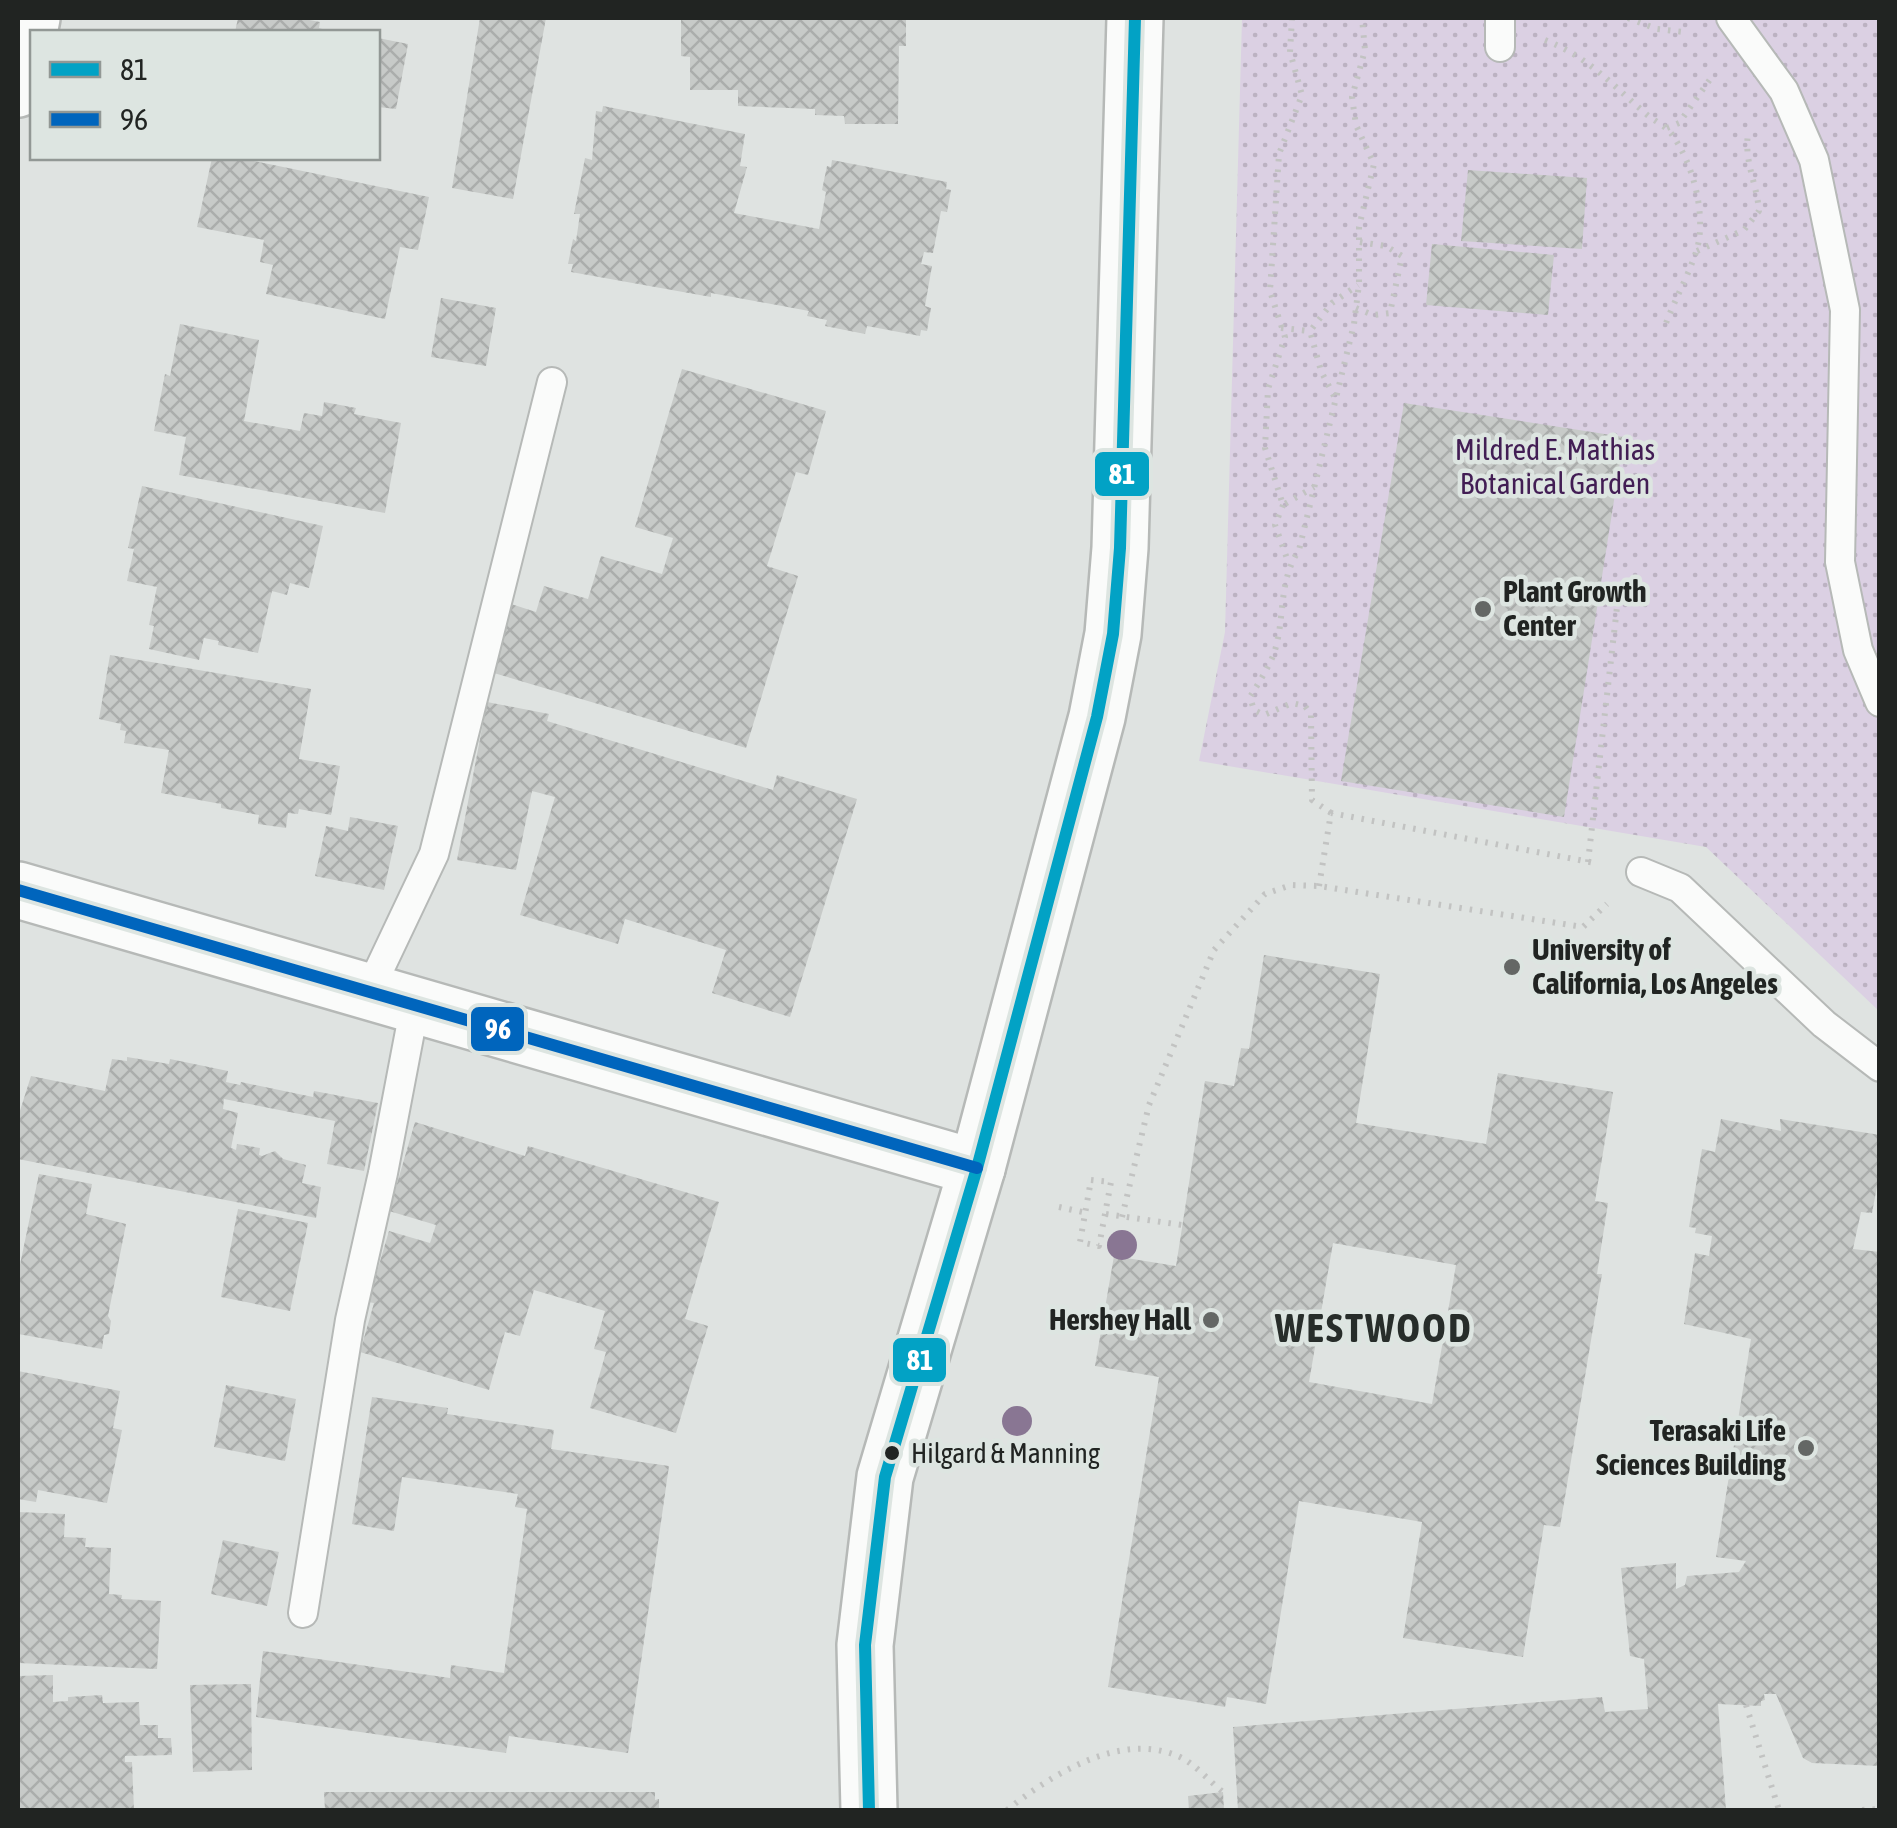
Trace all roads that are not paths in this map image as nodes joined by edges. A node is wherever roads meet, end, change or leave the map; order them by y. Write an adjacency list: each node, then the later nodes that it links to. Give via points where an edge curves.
1 (32, 18): 4 (street)
2 (1135, 18): 11 (street, via 1113,634)
3 (1732, 18): 6 (lane, via 1784,91 1814,160 1846,310 1840,562 1858,650)
4 (18, 89)
5 (552, 382): 9 (lane)
6 (1880, 702)
7 (1641, 872): 10 (lane, via 1680,888 1824,1024)
8 (18, 890): 9 (street)
9 (392, 998): 11 (street); 12 (lane, via 384,1173 350,1320)
10 (1880, 1067)
11 (977, 1168): 13 (street, via 885,1478 865,1645)
12 (303, 1613)
13 (869, 1810)

